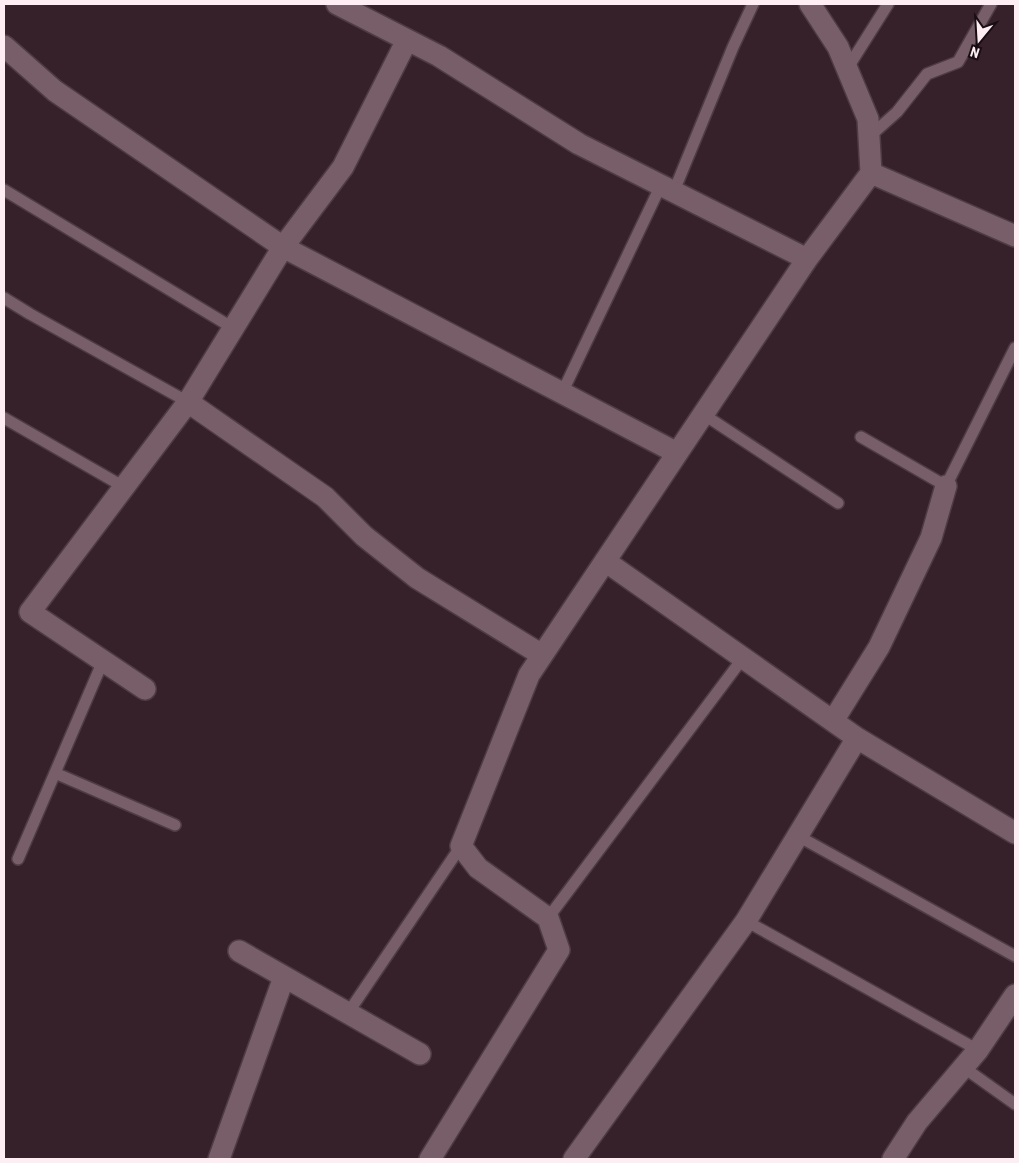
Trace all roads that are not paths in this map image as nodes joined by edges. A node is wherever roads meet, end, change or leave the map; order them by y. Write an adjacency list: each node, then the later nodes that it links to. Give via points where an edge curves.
1 (337, 4): 6 (street)
2 (753, 4): 11 (lane)
3 (810, 4): 8 (street, via 838,47)
4 (888, 4): 8 (lane)
5 (991, 4): 9 (lane, via 958,62 927,74 897,112)
6 (407, 40): 11 (street, via 439,56 579,144); 14 (street, via 343,167)
7 (4, 46): 14 (street, via 55,91)
8 (847, 69): 9 (street, via 868,119)
9 (869, 137): 10 (street)
10 (871, 173): 13 (street); 15 (street)
11 (668, 188): 15 (street); 19 (lane)
12 (4, 190): 17 (lane)
13 (1015, 236)
14 (283, 247): 17 (street); 19 (street)
15 (807, 259): 21 (street)
16 (4, 298): 20 (lane)
17 (233, 328): 20 (street)
18 (1015, 348): 25 (lane)
19 (562, 393): 24 (street)
20 (188, 402): 26 (street); 29 (street, via 324,497 364,536 417,578)
21 (703, 414): 24 (street); 27 (lane)
22 (4, 418): 26 (lane)
23 (861, 437): 25 (lane)
24 (677, 453): 28 (street)
25 (946, 486): 33 (street, via 931,538 879,647)
26 (124, 487): 31 (street, via 30,612)
27 (838, 503)
28 (605, 561): 29 (street); 30 (street)
29 (542, 655): 39 (street, via 529,675)
30 (743, 658): 33 (street); 41 (lane)
31 (103, 661): 32 (street); 35 (lane)
32 (145, 689)
33 (833, 722): 34 (street)
34 (857, 738): 37 (street); 38 (street)
35 (55, 773): 36 (lane); 40 (lane)
36 (175, 825)
37 (1015, 833)
38 (798, 836): 42 (street); 44 (lane)
39 (461, 846): 41 (street, via 478,868); 47 (lane)
40 (18, 859)
41 (548, 918): 54 (street, via 559,950)
42 (746, 921): 48 (lane); 55 (street)
43 (239, 951): 45 (street)
44 (1015, 956)
45 (284, 977): 47 (street); 53 (street)
46 (1015, 995): 48 (street)
47 (348, 1013): 49 (street)
48 (978, 1050): 50 (street)
49 (420, 1054)
50 (963, 1068): 51 (lane); 52 (street, via 917,1122)
51 (1015, 1104)
52 (900, 1157)
53 (219, 1159)
54 (430, 1159)
55 (574, 1159)

